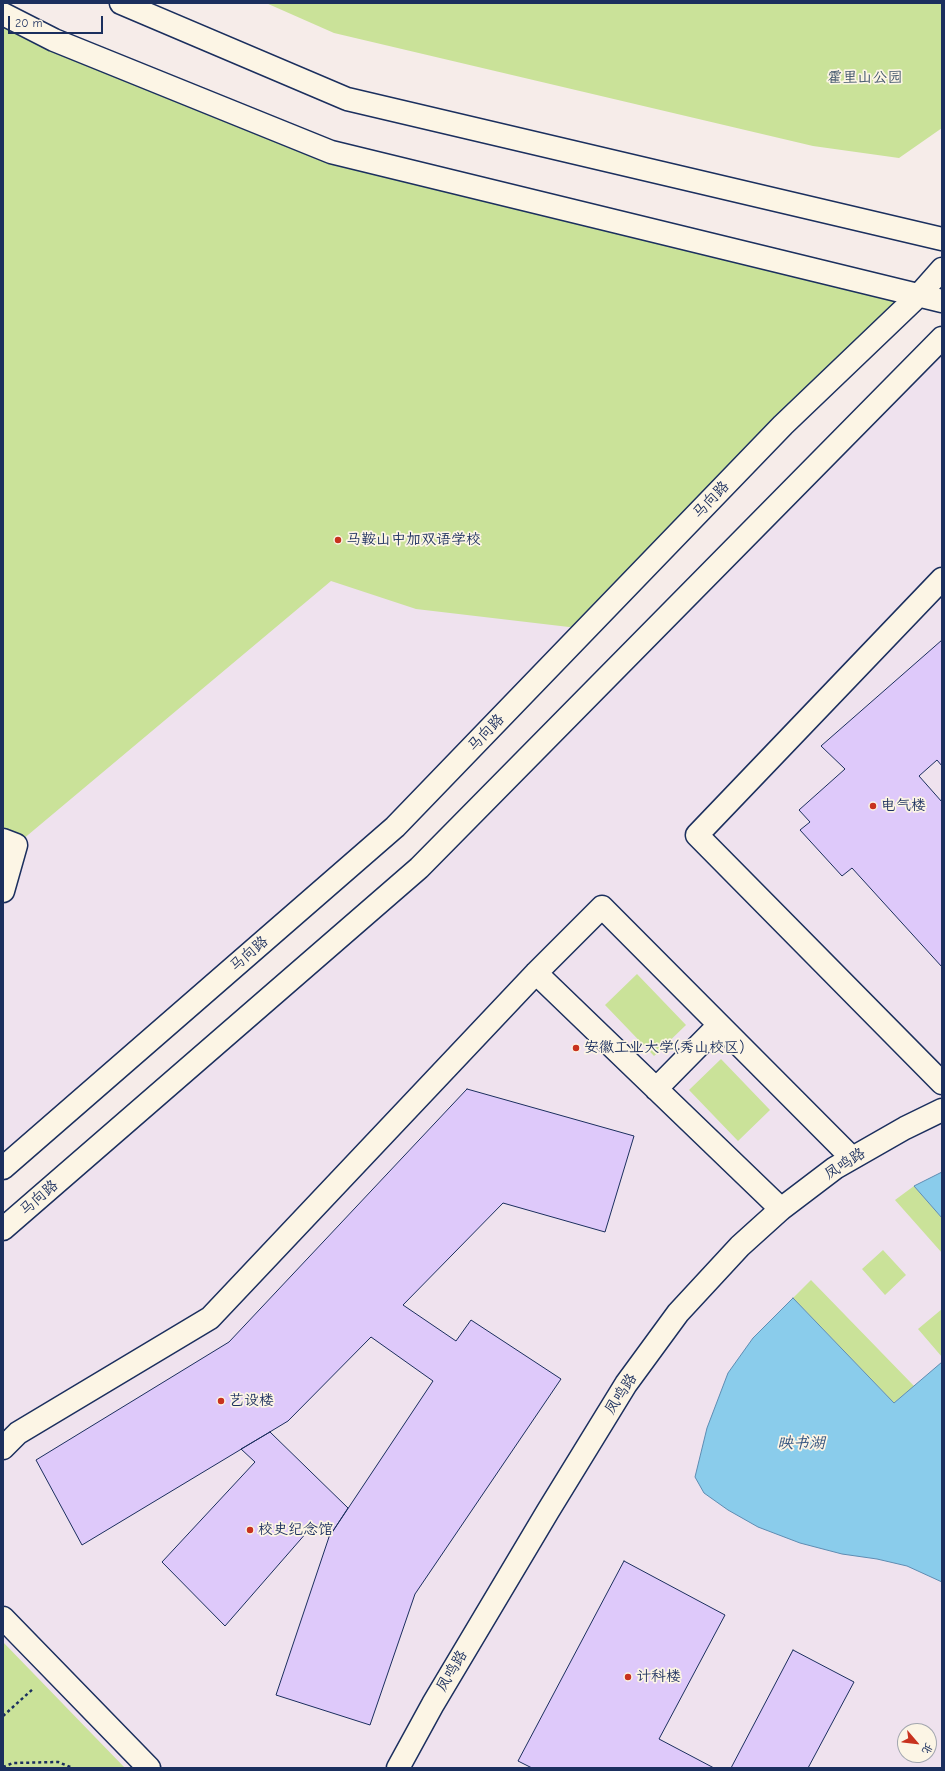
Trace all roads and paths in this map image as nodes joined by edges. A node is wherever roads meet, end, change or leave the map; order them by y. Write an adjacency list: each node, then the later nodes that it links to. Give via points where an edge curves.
1 (121, 3): 3 (main road, via 347,99)
2 (3, 14): 5 (main road, via 54,40 331,152)
3 (942, 239)
4 (942, 269): 5 (main road, 马向路)
5 (920, 295): 6 (main road); 17 (main road, 马向路, via 783,425 395,827)
6 (942, 301)
7 (942, 338): 19 (main road, 马向路, via 419,868)
8 (942, 579): 13 (main road, via 697,835)
9 (3, 840): 10 (main road, via 16,845)
10 (3, 891)
11 (536, 973): 12 (main road, via 602,907); 14 (main road); 20 (main road, via 210,1318 18,1434)
12 (719, 1024): 14 (main road); 16 (main road)
13 (942, 1083)
14 (656, 1089): 18 (main road)
15 (942, 1110): 16 (main road, 凤鸣路)
16 (852, 1158): 18 (main road, 凤鸣路)
17 (3, 1168)
18 (781, 1209): 27 (main road, 凤鸣路, via 740,1246 678,1313 626,1384 437,1697)
19 (3, 1229)
20 (3, 1448)
21 (3, 1618): 22 (main road)
22 (53, 1670): 23 (path); 26 (main road)
23 (3, 1716)
24 (3, 1767): 25 (path, via 13,1764 58,1762)
25 (73, 1768)
26 (149, 1768)
27 (398, 1768)

